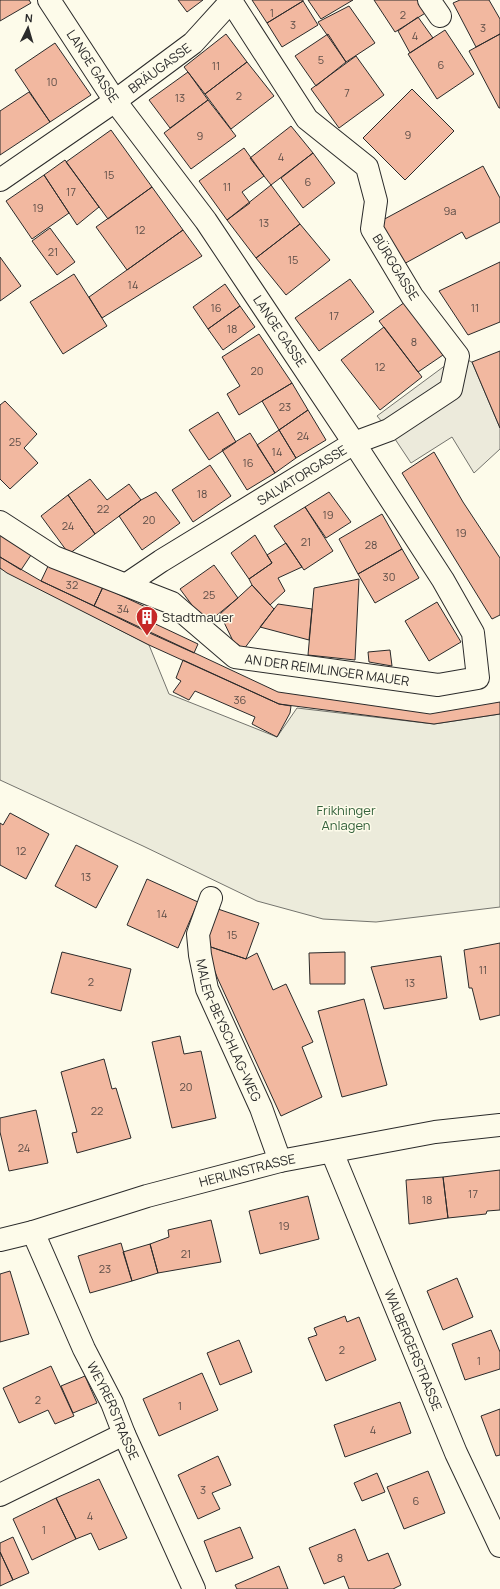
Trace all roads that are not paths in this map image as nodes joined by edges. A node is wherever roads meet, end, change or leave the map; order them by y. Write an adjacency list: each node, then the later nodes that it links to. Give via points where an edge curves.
1 (49, 0): 3 (street, LANGE GASSE)
2 (232, 0): 3 (street, BRÄUGASSE, via 193,42); 5 (street, BÜRGGASSE, via 307,119 367,167 376,201 372,229 412,296)
3 (116, 101): 4 (street, BRÄUGASSE); 6 (street, LANGE GASSE, via 206,221)
4 (0, 180)
5 (458, 356): 6 (street, SALVATORGASSE, via 451,389 389,430)
6 (354, 443): 8 (street, SALVATORGASSE); 9 (street, LANGE GASSE, via 443,580 473,633)
7 (0, 522): 8 (street, AN DER REIMLINGER MAUER, via 54,557)
8 (127, 584): 9 (street, AN DER REIMLINGER MAUER, via 172,603 235,657 438,685)
9 (478, 678)
10 (211, 898): 13 (street, MALER-BEYSCHLAG-WEG, via 198,934 206,989 261,1108)
11 (500, 1125): 12 (street, HERLINSTRASSE, via 435,1132)
12 (332, 1152): 13 (street, HERLINSTRASSE); 18 (street, WALBERGERSTRASSE, via 456,1453)
13 (280, 1161): 14 (street, HERLINSTRASSE, via 146,1196)
14 (33, 1232): 15 (street, HERLINSTRASSE); 16 (street, WEYRERSTRASSE)
15 (0, 1240)
16 (124, 1434): 17 (street); 19 (street, WEYRERSTRASSE)
17 (0, 1495)
18 (500, 1546)
19 (194, 1589)

